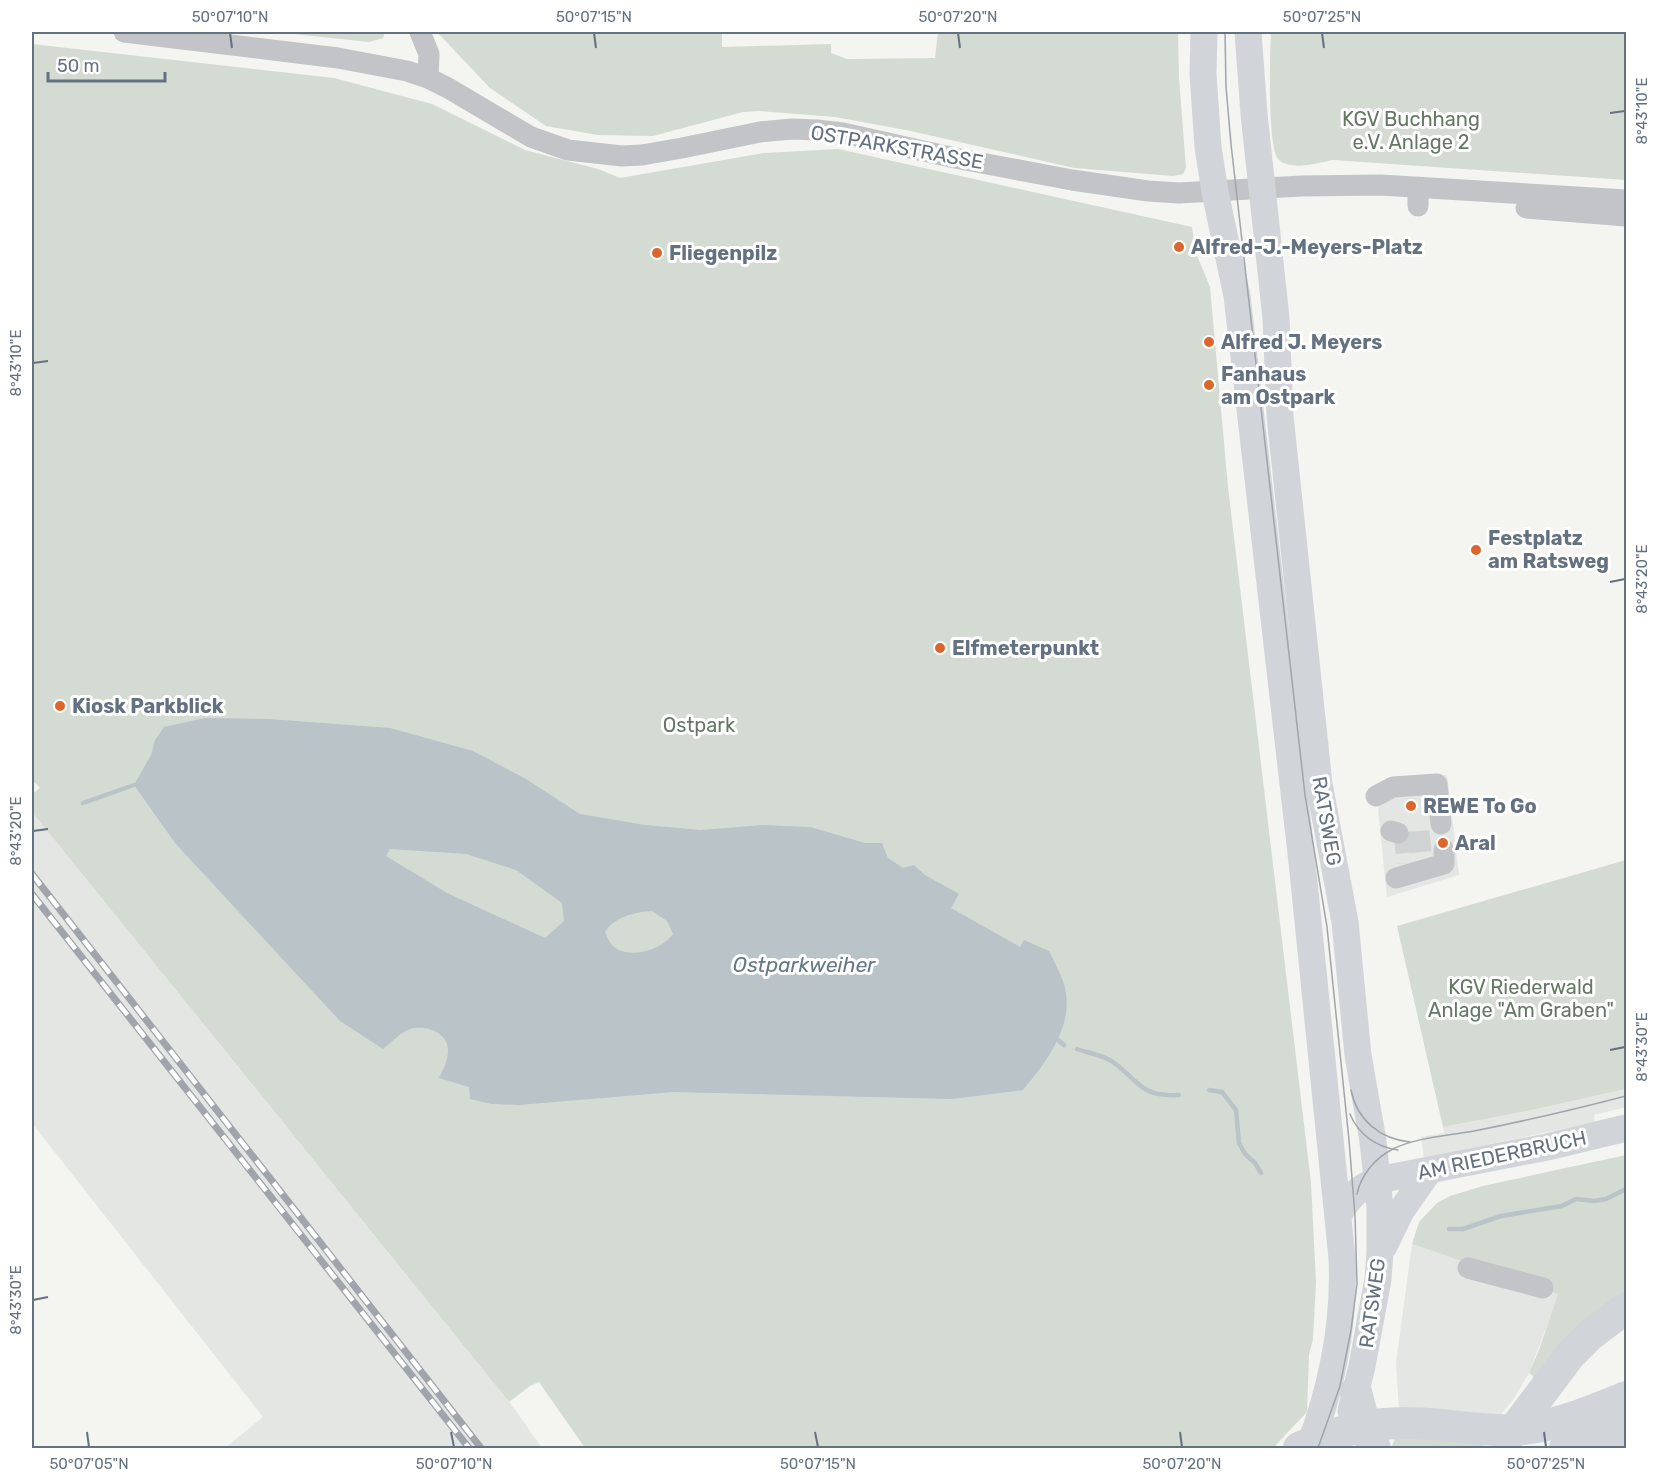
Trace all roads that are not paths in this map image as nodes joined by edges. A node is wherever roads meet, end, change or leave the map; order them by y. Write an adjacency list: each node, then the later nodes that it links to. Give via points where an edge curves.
1 (124, 32): 5 (street, OSTPARKSTRASSE, via 338,58)
2 (420, 32): 5 (street, via 429,54)
3 (1204, 32): 6 (main road, RATSWEG)
4 (1248, 32): 7 (main road, RATSWEG)
5 (428, 78): 8 (street, OSTPARKSTRASSE, via 531,137 568,150 605,156 642,155 760,132 817,130 1083,182 1179,193)
6 (1209, 147): 7 (street, via 1226,176); 8 (main road, RATSWEG)
7 (1257, 190): 8 (street, OSTPARKSTRASSE); 9 (street, OSTPARKSTRASSE, via 1332,185); 12 (main road, RATSWEG)
8 (1220, 192): 12 (street, via 1245,203 1258,216); 16 (main road, RATSWEG, via 1237,296)
9 (1418, 196): 10 (street, OSTPARKSTRASSE); 11 (street)
10 (1626, 200)
11 (1626, 216)
12 (1269, 245): 18 (main road, RATSWEG, via 1282,433 1319,784 1341,896 1358,1054)
13 (1376, 796): 14 (street, via 1393,787 1437,784)
14 (1424, 856)
15 (1626, 1128): 17 (main road, AM RIEDERBRUCH)
16 (1330, 1144): 18 (main road, via 1358,1173); 19 (main road, RATSWEG)
17 (1429, 1171): 18 (main road, AM RIEDERBRUCH); 20 (main road, via 1401,1211)
18 (1378, 1180): 19 (main road, AM RIEDERBRUCH, via 1353,1194); 20 (main road, RATSWEG)
19 (1338, 1217): 30 (main road, RATSWEG, via 1343,1280 1341,1328 1327,1395)
20 (1380, 1252): 24 (main road, RATSWEG, via 1370,1329)
21 (1468, 1268): 22 (street)
22 (1543, 1288)
23 (1626, 1308): 33 (highway, via 1570,1355)
24 (1356, 1392): 31 (main road, RATSWEG); 32 (highway)
25 (1626, 1397): 27 (highway)
26 (1626, 1402): 27 (highway)
27 (1566, 1435): 29 (highway, via 1546,1426 1510,1430 1399,1423 1348,1430)
28 (1626, 1435): 34 (highway)
29 (1299, 1449)
30 (1309, 1449)
31 (1338, 1449)
32 (1375, 1449)
33 (1499, 1449)
34 (1608, 1449)

